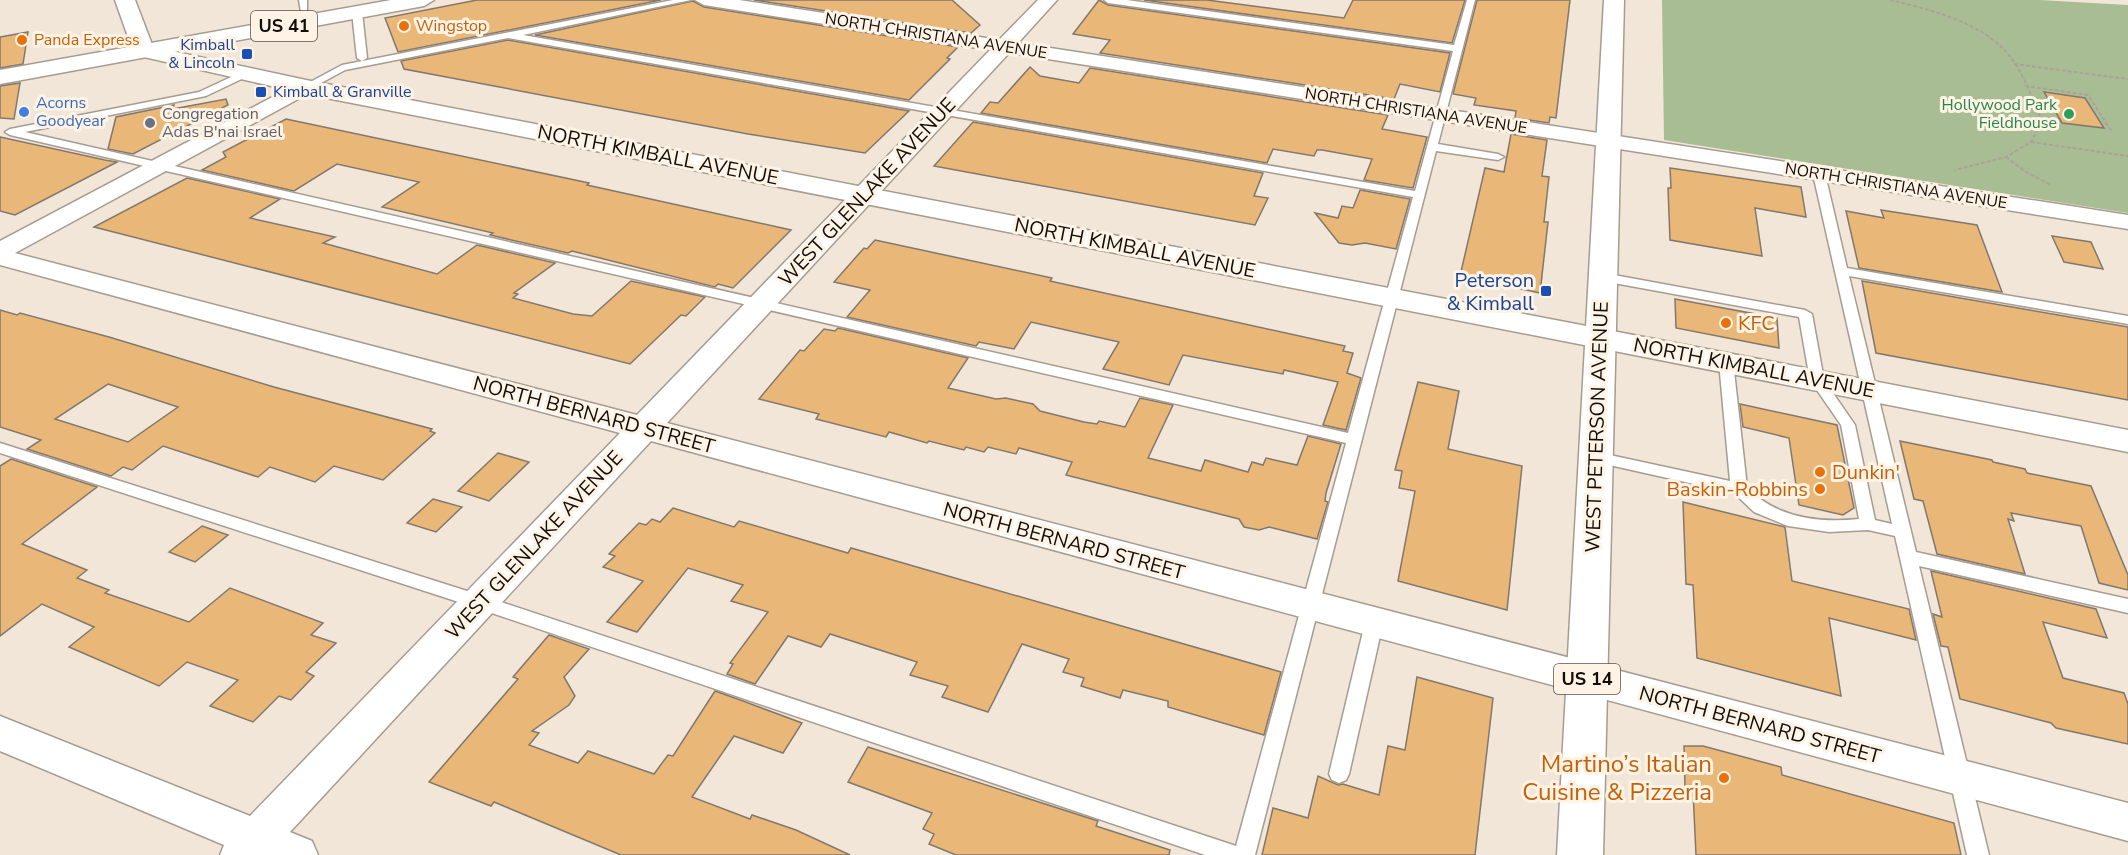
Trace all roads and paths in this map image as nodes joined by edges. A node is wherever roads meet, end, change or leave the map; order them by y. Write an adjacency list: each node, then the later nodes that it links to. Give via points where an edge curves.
1 (124, 0): 13 (main road)
2 (424, 0): 11 (main road, US 41)
3 (687, 0): 12 (lane)
4 (704, 0): 14 (street, NORTH CHRISTIANA AVENUE)
5 (1048, 0): 14 (street, WEST GLENLAKE AVENUE)
6 (1108, 0): 15 (lane)
7 (1471, 0): 15 (lane)
8 (1614, 0): 28 (main road, WEST PETERSON AVENUE / US 14)
9 (1890, 0): 17 (path, via 1972,29 1997,44)
10 (303, 5): 11 (main road, US 41); 13 (main road, US 41)
11 (359, 6): 13 (main road, US 41); 16 (lane)
12 (506, 35): 23 (lane, via 342,68); 24 (lane)
13 (142, 46): 18 (main road, US 41); 19 (main road, NORTH KIMBALL AVENUE); 20 (main road, US 41)
14 (1004, 47): 24 (street, WEST GLENLAKE AVENUE); 25 (street, NORTH CHRISTIANA AVENUE)
15 (1459, 49): 25 (lane)
16 (362, 58)
17 (2013, 64): 21 (path); 22 (path)
18 (0, 65)
19 (246, 74): 23 (main road, NORTH KIMBALL AVENUE); 27 (lane, via 202,94)
20 (0, 77)
21 (2128, 79)
22 (2024, 86): 26 (path, via 2088,95); 29 (path, via 2042,121)
23 (306, 87): 34 (street); 38 (main road, NORTH KIMBALL AVENUE)
24 (944, 111): 38 (street, WEST GLENLAKE AVENUE); 39 (lane)
25 (1441, 115): 28 (street, NORTH CHRISTIANA AVENUE); 30 (lane)
26 (2112, 132)
27 (5, 133): 34 (lane)
28 (1608, 142): 36 (street, NORTH CHRISTIANA AVENUE); 44 (main road, WEST PETERSON AVENUE / US 14)
29 (2031, 142): 31 (path); 33 (path)
30 (1433, 147): 32 (lane); 39 (lane)
31 (2128, 156)
32 (1498, 157)
33 (2006, 157): 35 (path); 37 (path)
34 (157, 167): 41 (street); 46 (lane)
35 (1949, 171)
36 (1819, 174): 40 (street, NORTH CHRISTIANA AVENUE); 43 (lane)
37 (2053, 186)
38 (864, 195): 45 (main road, NORTH KIMBALL AVENUE); 46 (street, WEST GLENLAKE AVENUE)
39 (1420, 195): 45 (lane)
40 (2128, 222)
41 (0, 251)
42 (0, 257): 52 (street, NORTH BERNARD STREET)
43 (1841, 271): 47 (lane); 51 (lane)
44 (1603, 277): 48 (main road, WEST PETERSON AVENUE / US 14); 50 (lane, via 1805,314)
45 (1394, 298): 48 (main road, NORTH KIMBALL AVENUE); 53 (lane)
46 (761, 304): 52 (street, WEST GLENLAKE AVENUE); 53 (lane)
47 (2128, 320)
48 (1600, 338): 49 (main road, NORTH KIMBALL AVENUE); 56 (main road, WEST PETERSON AVENUE / US 14)
49 (1726, 362): 50 (main road, NORTH KIMBALL AVENUE); 57 (lane)
50 (1817, 380): 51 (main road, NORTH KIMBALL AVENUE); 58 (lane, via 1848,425)
51 (1870, 390): 54 (main road, NORTH KIMBALL AVENUE); 59 (lane)
52 (644, 429): 61 (street, WEST GLENLAKE AVENUE); 62 (street, NORTH BERNARD STREET)
53 (1355, 440): 62 (lane)
54 (2128, 441)
55 (0, 448): 61 (lane)
56 (1596, 457): 57 (lane); 65 (main road, WEST PETERSON AVENUE / US 14)
57 (1738, 489): 58 (lane, via 1762,510 1788,519 1838,529)
58 (1868, 524): 59 (lane)
59 (1903, 532): 60 (lane)
60 (1909, 557): 63 (lane); 68 (lane)
61 (480, 602): 70 (street, WEST GLENLAKE AVENUE); 72 (lane)
62 (1311, 606): 64 (street, NORTH BERNARD STREET); 73 (lane)
63 (2128, 606)
64 (1374, 623): 65 (street, NORTH BERNARD STREET); 67 (lane)
65 (1587, 680): 68 (street, NORTH BERNARD STREET); 74 (main road, WEST PETERSON AVENUE / US 14)
66 (0, 733): 70 (street)
67 (1338, 774)
68 (1960, 778): 69 (street, NORTH BERNARD STREET); 75 (lane)
69 (2128, 822)
70 (249, 847): 71 (street)
71 (297, 855)
72 (1234, 855)
73 (1244, 855)
74 (1580, 855)
75 (1978, 855)

